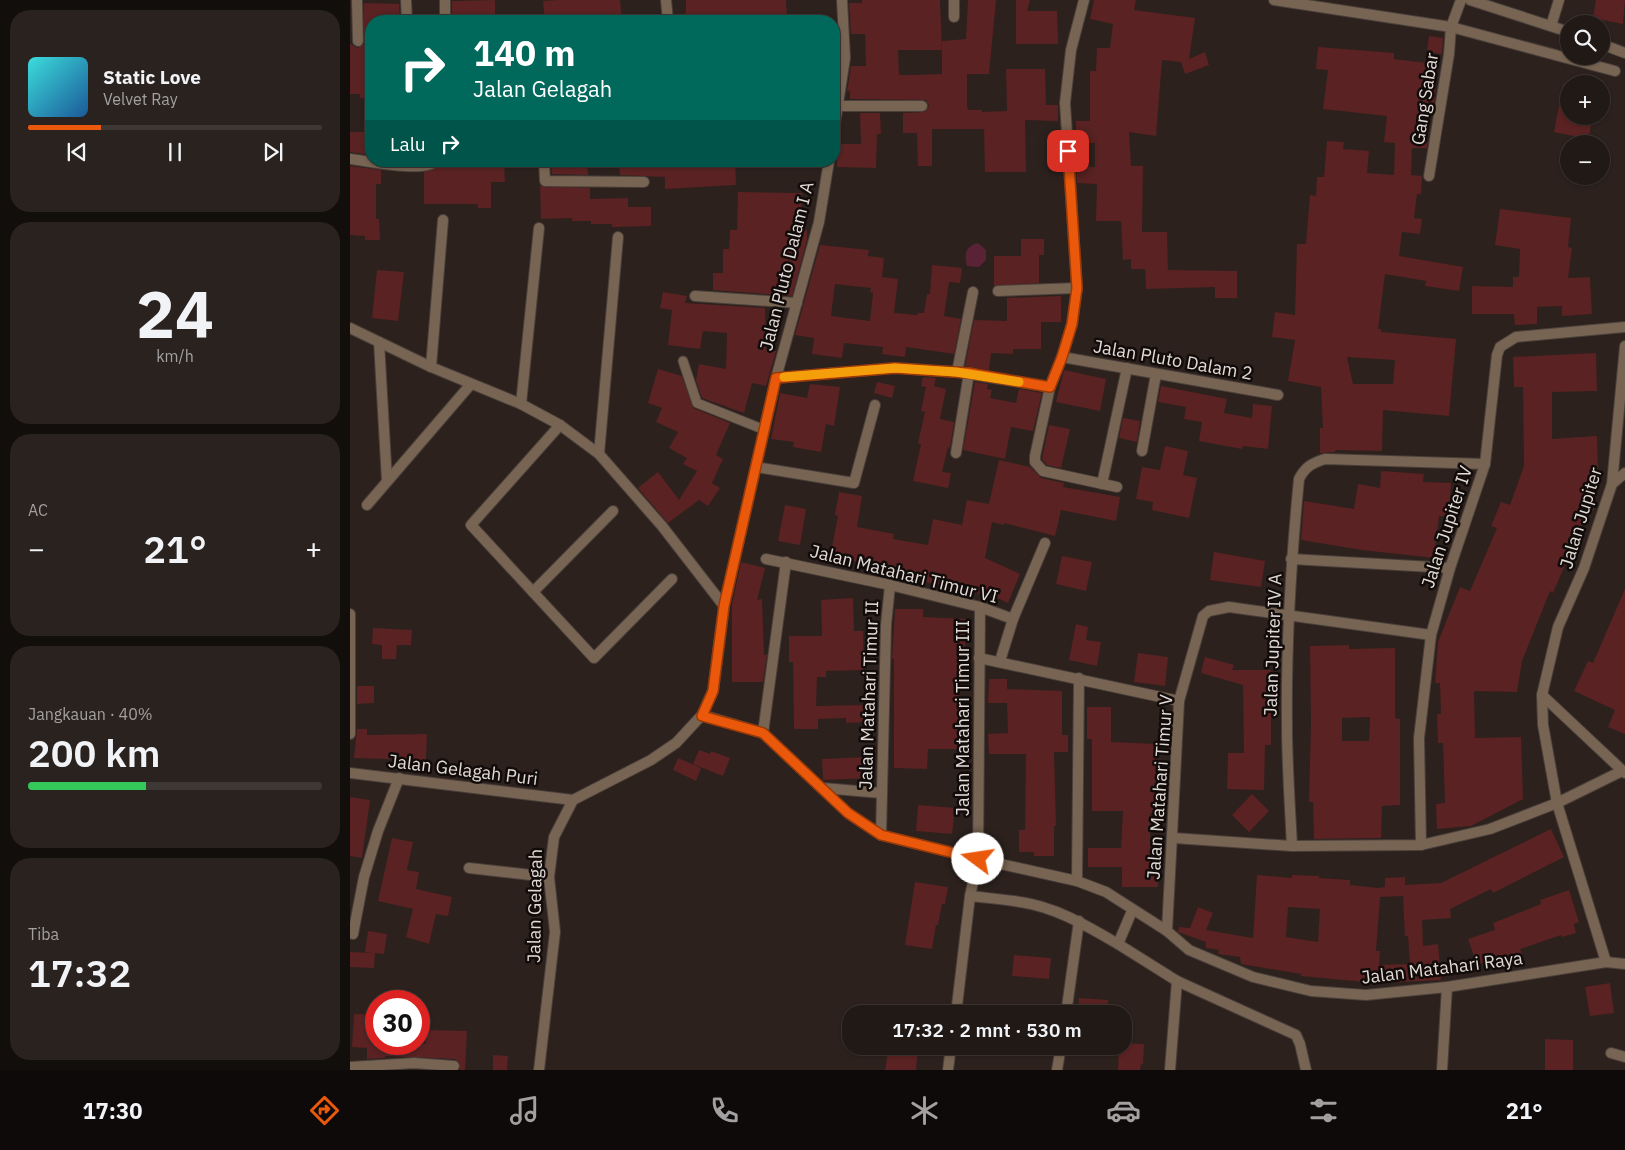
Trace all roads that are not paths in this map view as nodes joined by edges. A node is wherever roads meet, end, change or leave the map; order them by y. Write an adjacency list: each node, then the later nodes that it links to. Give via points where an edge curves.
1 (358, 0): 20 (street)
2 (406, 0): 13 (street)
3 (446, 0): 14 (street)
4 (666, 0): 15 (street)
5 (842, 0): 24 (street, via 845,58)
6 (954, 0): 16 (street)
7 (1084, 0): 36 (street, via 1070,50 1065,103)
8 (1274, 0): 18 (street)
9 (1461, 0): 18 (street, Gang Sabar)
10 (1470, 0): 12 (street)
11 (1559, 0): 17 (street)
12 (1494, 3): 17 (street)
13 (407, 15)
14 (445, 15)
15 (667, 15)
16 (954, 17)
17 (1551, 26): 19 (street)
18 (1451, 27): 23 (street); 31 (street, Gang Sabar)
19 (1560, 29)
20 (358, 41)
21 (1610, 47): 22 (street)
22 (1625, 53)
23 (1615, 70)
24 (840, 92)
25 (840, 106): 26 (street)
26 (922, 106)
27 (350, 160): 28 (street)
28 (365, 162)
29 (544, 167): 32 (street, via 545,181)
30 (828, 167): 40 (street, Jalan Pluto Dalam I A, via 819,222)
31 (1429, 176)
32 (644, 182)
33 (443, 220): 47 (street)
34 (539, 228): 56 (street)
35 (618, 238): 63 (street)
36 (1077, 288): 37 (street); 45 (street, via 1072,324)
37 (998, 291)
38 (973, 292): 49 (street)
39 (695, 296): 40 (street)
40 (797, 303): 52 (street, Jalan Pluto Dalam I A)
41 (1625, 327): 64 (street, Jalan Jupiter IV, via 1516,337 1500,347)
42 (350, 328): 43 (street)
43 (379, 342): 47 (street); 67 (street)
44 (1625, 346): 58 (street, Jalan Jupiter)
45 (1062, 357): 48 (street, Jalan Pluto Dalam 2); 54 (street)
46 (682, 362): 60 (lane, via 697,403)
47 (431, 367): 53 (street)
48 (1127, 368): 51 (street, Jalan Pluto Dalam 2); 68 (street)
49 (956, 372): 50 (street); 52 (street, via 895,368)
50 (969, 373): 54 (street); 62 (street)
51 (1156, 374): 55 (street, Jalan Pluto Dalam 2); 61 (street)
52 (776, 378): 60 (street)
53 (471, 384): 56 (street); 67 (street)
54 (1050, 387): 68 (street, via 1035,462 1043,471)
55 (1278, 395)
56 (521, 404): 59 (street)
57 (875, 405): 65 (street, via 854,483)
58 (1622, 410): 69 (street, Jalan Jupiter)
59 (560, 424): 63 (street); 80 (street, via 471,525)
60 (764, 430): 65 (street)
61 (1142, 450)
62 (956, 453)
63 (599, 454): 81 (street, via 662,526)
64 (1485, 464): 75 (street, Jalan Jupiter IV A, via 1325,459 1304,469 1299,479); 77 (street, Jalan Jupiter IV)
65 (756, 467): 81 (street)
66 (1625, 473): 69 (street)
67 (387, 481): 71 (street)
68 (1102, 484): 70 (street)
69 (1612, 484): 90 (street, Jalan Jupiter, via 1584,568 1558,627)
70 (1117, 487)
71 (367, 505)
72 (613, 512): 80 (street)
73 (1045, 543): 85 (street)
74 (766, 559): 76 (street, Jalan Matahari Timur VI)
75 (1291, 559): 77 (street); 84 (street, Jalan Jupiter IV A)
76 (786, 562): 79 (street, Jalan Matahari Timur VI); 93 (street)
77 (1450, 568): 86 (street, Jalan Jupiter IV)
78 (672, 578): 80 (street, via 594,658)
79 (890, 585): 82 (street, Jalan Matahari Timur VI); 99 (street, Jalan Matahari Timur II)
80 (532, 592)
81 (724, 606): 92 (street, via 713,691)
82 (980, 608): 85 (street, Jalan Matahari Timur VI); 87 (street, Jalan Matahari Timur III)
83 (350, 614): 94 (street)
84 (1290, 616): 86 (street); 91 (street, Jalan Matahari Timur V, via 1229,607 1209,611 1204,616); 105 (street, Jalan Jupiter IV A, via 1287,726)
85 (1014, 619): 88 (street)
86 (1431, 635): 104 (street, Jalan Jupiter IV, via 1419,738)
87 (979, 658): 88 (street); 106 (street, Jalan Matahari Timur III)
88 (1000, 662): 89 (street)
89 (1079, 678): 91 (street); 109 (street)
90 (1542, 695): 95 (street); 101 (street, Jalan Jupiter, via 1543,725)
91 (1179, 700): 103 (street, Jalan Matahari Timur V)
92 (702, 716): 93 (street, Jalan Matahari Raya); 100 (street, via 676,743 651,760)
93 (763, 733): 98 (street, Jalan Matahari Raya)
94 (350, 734)
95 (1624, 772): 101 (street)
96 (350, 773): 97 (street, Jalan Gelagah Puri)
97 (399, 778): 100 (street, Jalan Gelagah Puri); 114 (street, via 364,877)
98 (823, 788): 99 (street); 102 (street, Jalan Matahari Raya, via 848,813)
99 (881, 793): 102 (street, Jalan Matahari Timur II)
100 (573, 800): 108 (street, Jalan Gelagah, via 554,837)
101 (1557, 803): 104 (street, via 1490,829); 116 (street, Jalan Jupiter)
102 (881, 835): 106 (street, Jalan Matahari Raya)
103 (1174, 838): 105 (street); 113 (street, Jalan Matahari Timur V)
104 (1421, 845): 105 (street)
105 (1292, 846)
106 (978, 859): 109 (street, Jalan Matahari Raya); 110 (street)
107 (469, 868): 108 (street)
108 (549, 878): 129 (street, Jalan Gelagah, via 555,932)
109 (1077, 881): 111 (street, Jalan Matahari Raya, via 1106,892)
110 (970, 896): 112 (street, via 1021,902); 120 (street)
111 (1132, 911): 113 (street, Jalan Matahari Raya); 115 (street)
112 (1079, 921): 115 (street); 121 (street)
113 (1168, 931): 119 (street, Jalan Matahari Raya, via 1189,950 1253,977 1311,991 1366,995)
114 (353, 934)
115 (1118, 944): 118 (street)
116 (1606, 962): 117 (street, Jalan Matahari Raya); 119 (street, Jalan Matahari Raya)
117 (1625, 964)
118 (1177, 981): 128 (street, via 1296,1035); 132 (street)
119 (1448, 987): 133 (street)
120 (957, 1005)
121 (1067, 1005)
122 (1611, 1053): 125 (street)
123 (950, 1055): 130 (street)
124 (1060, 1055): 131 (street)
125 (1625, 1057)
126 (454, 1066): 127 (street, via 414,1063)
127 (350, 1067)
128 (1307, 1069)
129 (539, 1070)
130 (948, 1070)
131 (1057, 1070)
132 (1170, 1070)
133 (1442, 1070)

